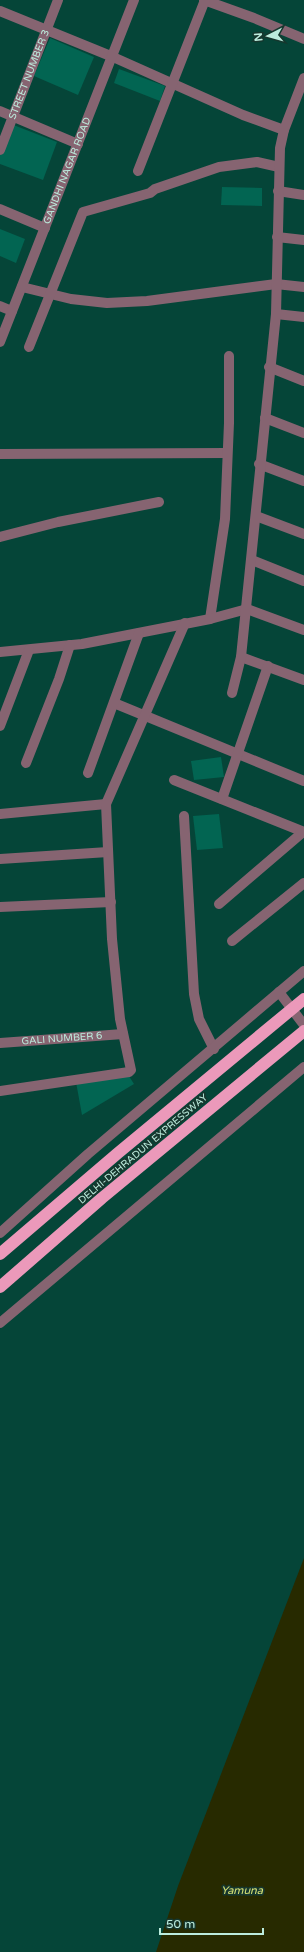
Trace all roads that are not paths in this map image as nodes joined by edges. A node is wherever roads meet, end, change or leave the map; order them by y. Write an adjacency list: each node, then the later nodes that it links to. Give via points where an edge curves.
1 (58, 0): 5 (street, STREET NUMBER 3)
2 (134, 0): 7 (street, GANDHI NAGAR ROAD)
3 (205, 0): 6 (street); 9 (street)
4 (0, 11): 5 (street)
5 (46, 30): 7 (street); 11 (street, STREET NUMBER 3)
6 (304, 39)
7 (113, 57): 9 (street); 13 (street, GANDHI NAGAR ROAD)
8 (304, 78): 12 (street)
9 (172, 84): 12 (street, via 244,116); 16 (street)
10 (0, 112): 11 (street)
11 (13, 117): 13 (street); 14 (street, STREET NUMBER 3)
12 (284, 130): 15 (street)
13 (78, 144): 20 (street, GANDHI NAGAR ROAD)
14 (0, 150)
15 (279, 167): 17 (street); 26 (street, via 257,162 219,167 150,193 83,212)
16 (138, 172)
17 (278, 191): 18 (street); 21 (street)
18 (304, 195)
19 (0, 209): 20 (street)
20 (45, 228): 24 (street, GANDHI NAGAR ROAD)
21 (277, 237): 22 (street); 23 (street)
22 (304, 240)
23 (276, 284): 25 (street); 26 (street, via 127,302 89,302); 29 (street)
24 (22, 287): 26 (street); 28 (street, GANDHI NAGAR ROAD)
25 (304, 287)
26 (50, 294): 32 (street)
27 (0, 306): 28 (street)
28 (12, 311): 31 (street, GANDHI NAGAR ROAD)
29 (276, 314): 30 (street); 34 (street)
30 (304, 317)
31 (0, 342)
32 (29, 347)
33 (229, 356): 38 (street)
34 (270, 367): 35 (street); 36 (street)
35 (304, 381)
36 (265, 418): 37 (street); 40 (street)
37 (304, 433)
38 (227, 453): 39 (street); 49 (street, via 225,519)
39 (0, 454)
40 (260, 464): 41 (street); 43 (street)
41 (304, 481)
42 (159, 502): 45 (street, via 58,522)
43 (256, 516): 44 (street); 46 (street)
44 (304, 534)
45 (0, 537)
46 (252, 560): 47 (street); 48 (street)
47 (304, 581)
48 (247, 608): 49 (street); 51 (street); 56 (street)
49 (210, 619): 50 (street)
50 (185, 624): 52 (street); 61 (street)
51 (304, 630)
52 (139, 633): 53 (street); 60 (street)
53 (70, 645): 54 (street); 64 (street)
54 (29, 650): 55 (street); 62 (street)
55 (0, 652)
56 (242, 657): 57 (street); 59 (street)
57 (268, 666): 58 (street); 63 (street)
58 (304, 680)
59 (232, 693)
60 (114, 703): 61 (street); 65 (street)
61 (146, 716): 63 (street); 69 (street)
62 (0, 726)
63 (237, 755): 67 (street); 68 (street)
64 (26, 763)
65 (88, 773)
66 (174, 780): 68 (street)
67 (304, 781)
68 (222, 799): 72 (street)
69 (106, 804): 70 (street); 73 (street)
70 (0, 814)
71 (184, 816): 87 (street, via 194,994 199,1019)
72 (303, 832): 77 (street)
73 (108, 852): 74 (street); 76 (street)
74 (0, 859)
75 (304, 883): 79 (street)
76 (110, 902): 78 (street); 85 (street)
77 (219, 904)
78 (0, 907)
79 (232, 941)
80 (304, 971): 81 (street)
81 (279, 992): 83 (street); 87 (street)
82 (304, 999): 91 (highway, DELHI-DEHRADUN EXPRESSWAY, bridge)
83 (304, 1025)
84 (304, 1031): 92 (highway, DELHI-DEHRADUN EXPRESSWAY, via 96,1203)
85 (123, 1034): 86 (street, GALI NUMBER 6); 89 (street, via 131,1067 129,1072)
86 (0, 1043)
87 (214, 1049): 90 (street, via 88,1154)
88 (304, 1067): 93 (street)
89 (0, 1091)
90 (0, 1233)
91 (0, 1254)
92 (0, 1287)
93 (0, 1323)

